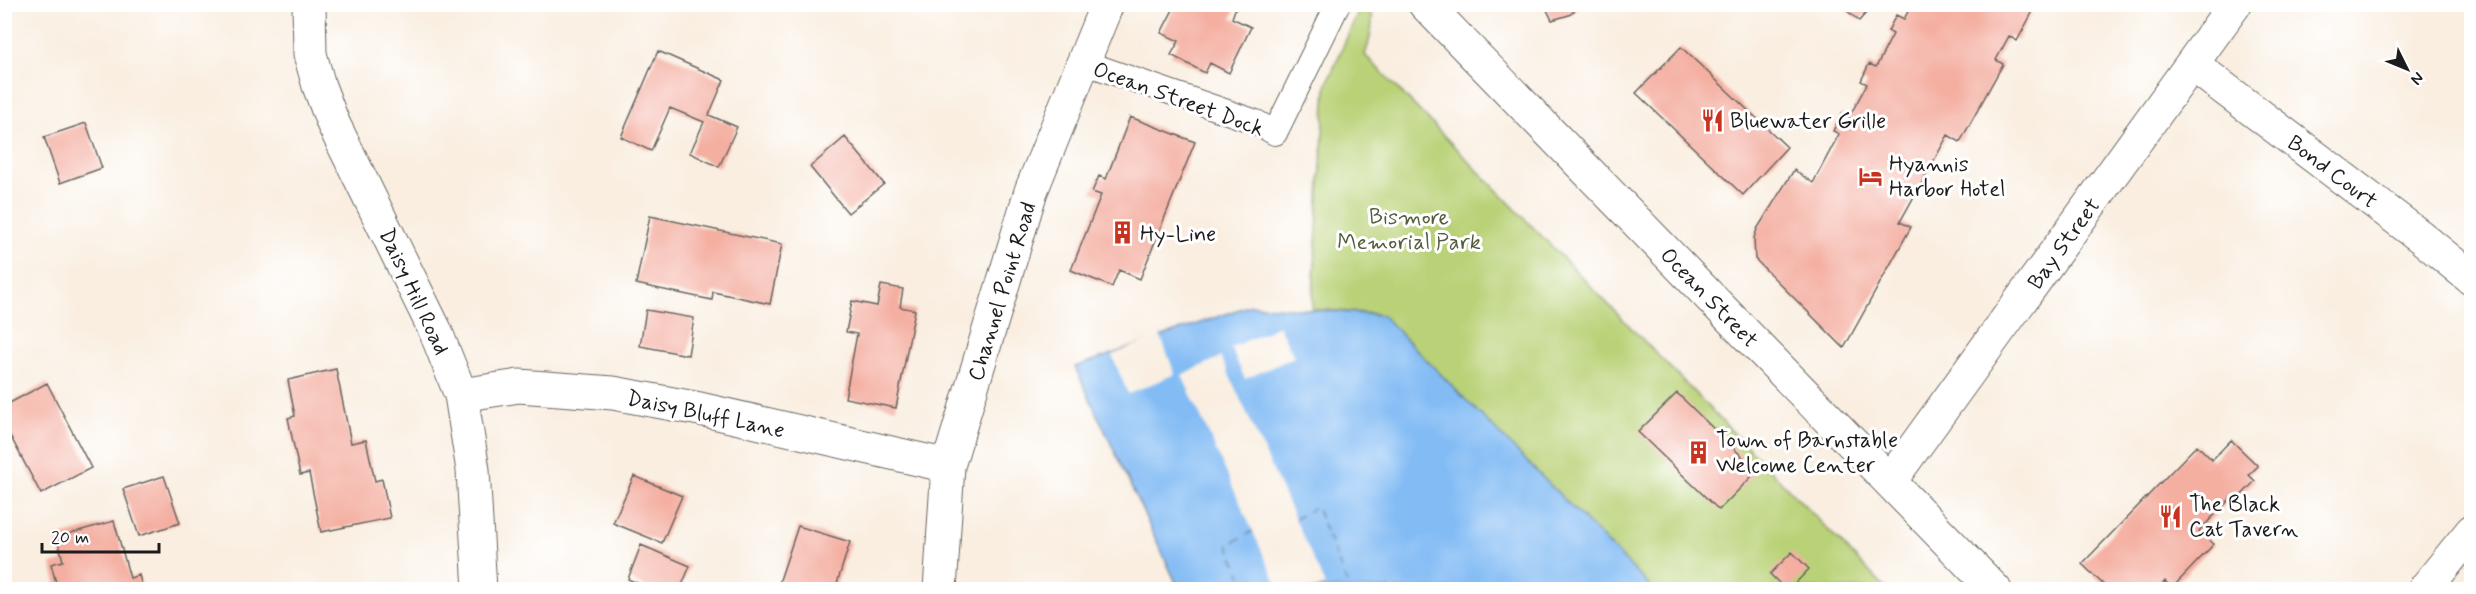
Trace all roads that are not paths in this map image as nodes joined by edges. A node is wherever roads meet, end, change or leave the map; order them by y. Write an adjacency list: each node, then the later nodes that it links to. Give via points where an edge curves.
1 (309, 4): 9 (street, Daisy Hill Road, via 310,54 322,95 435,330)
2 (1107, 4): 6 (street, Channel Point Road)
3 (1338, 4): 6 (lane, Ocean Street Dock, via 1275,134 1256,122)
4 (1425, 4): 11 (street, Ocean Street)
5 (2235, 4): 7 (street, Bay Street)
6 (1083, 62): 10 (street, Channel Point Road, via 1031,190)
7 (2193, 65): 8 (street, Bond Court); 11 (street, Bay Street)
8 (2472, 279)
9 (461, 395): 10 (street, Daisy Bluff Lane, via 519,386 614,393); 13 (street, Daisy Hill Road, via 473,470)
10 (948, 466): 14 (street, Channel Point Road)
11 (1890, 481): 15 (street, Ocean Street)
12 (2472, 531): 16 (street)
13 (480, 590)
14 (940, 590)
15 (1995, 590)
16 (2424, 590)

